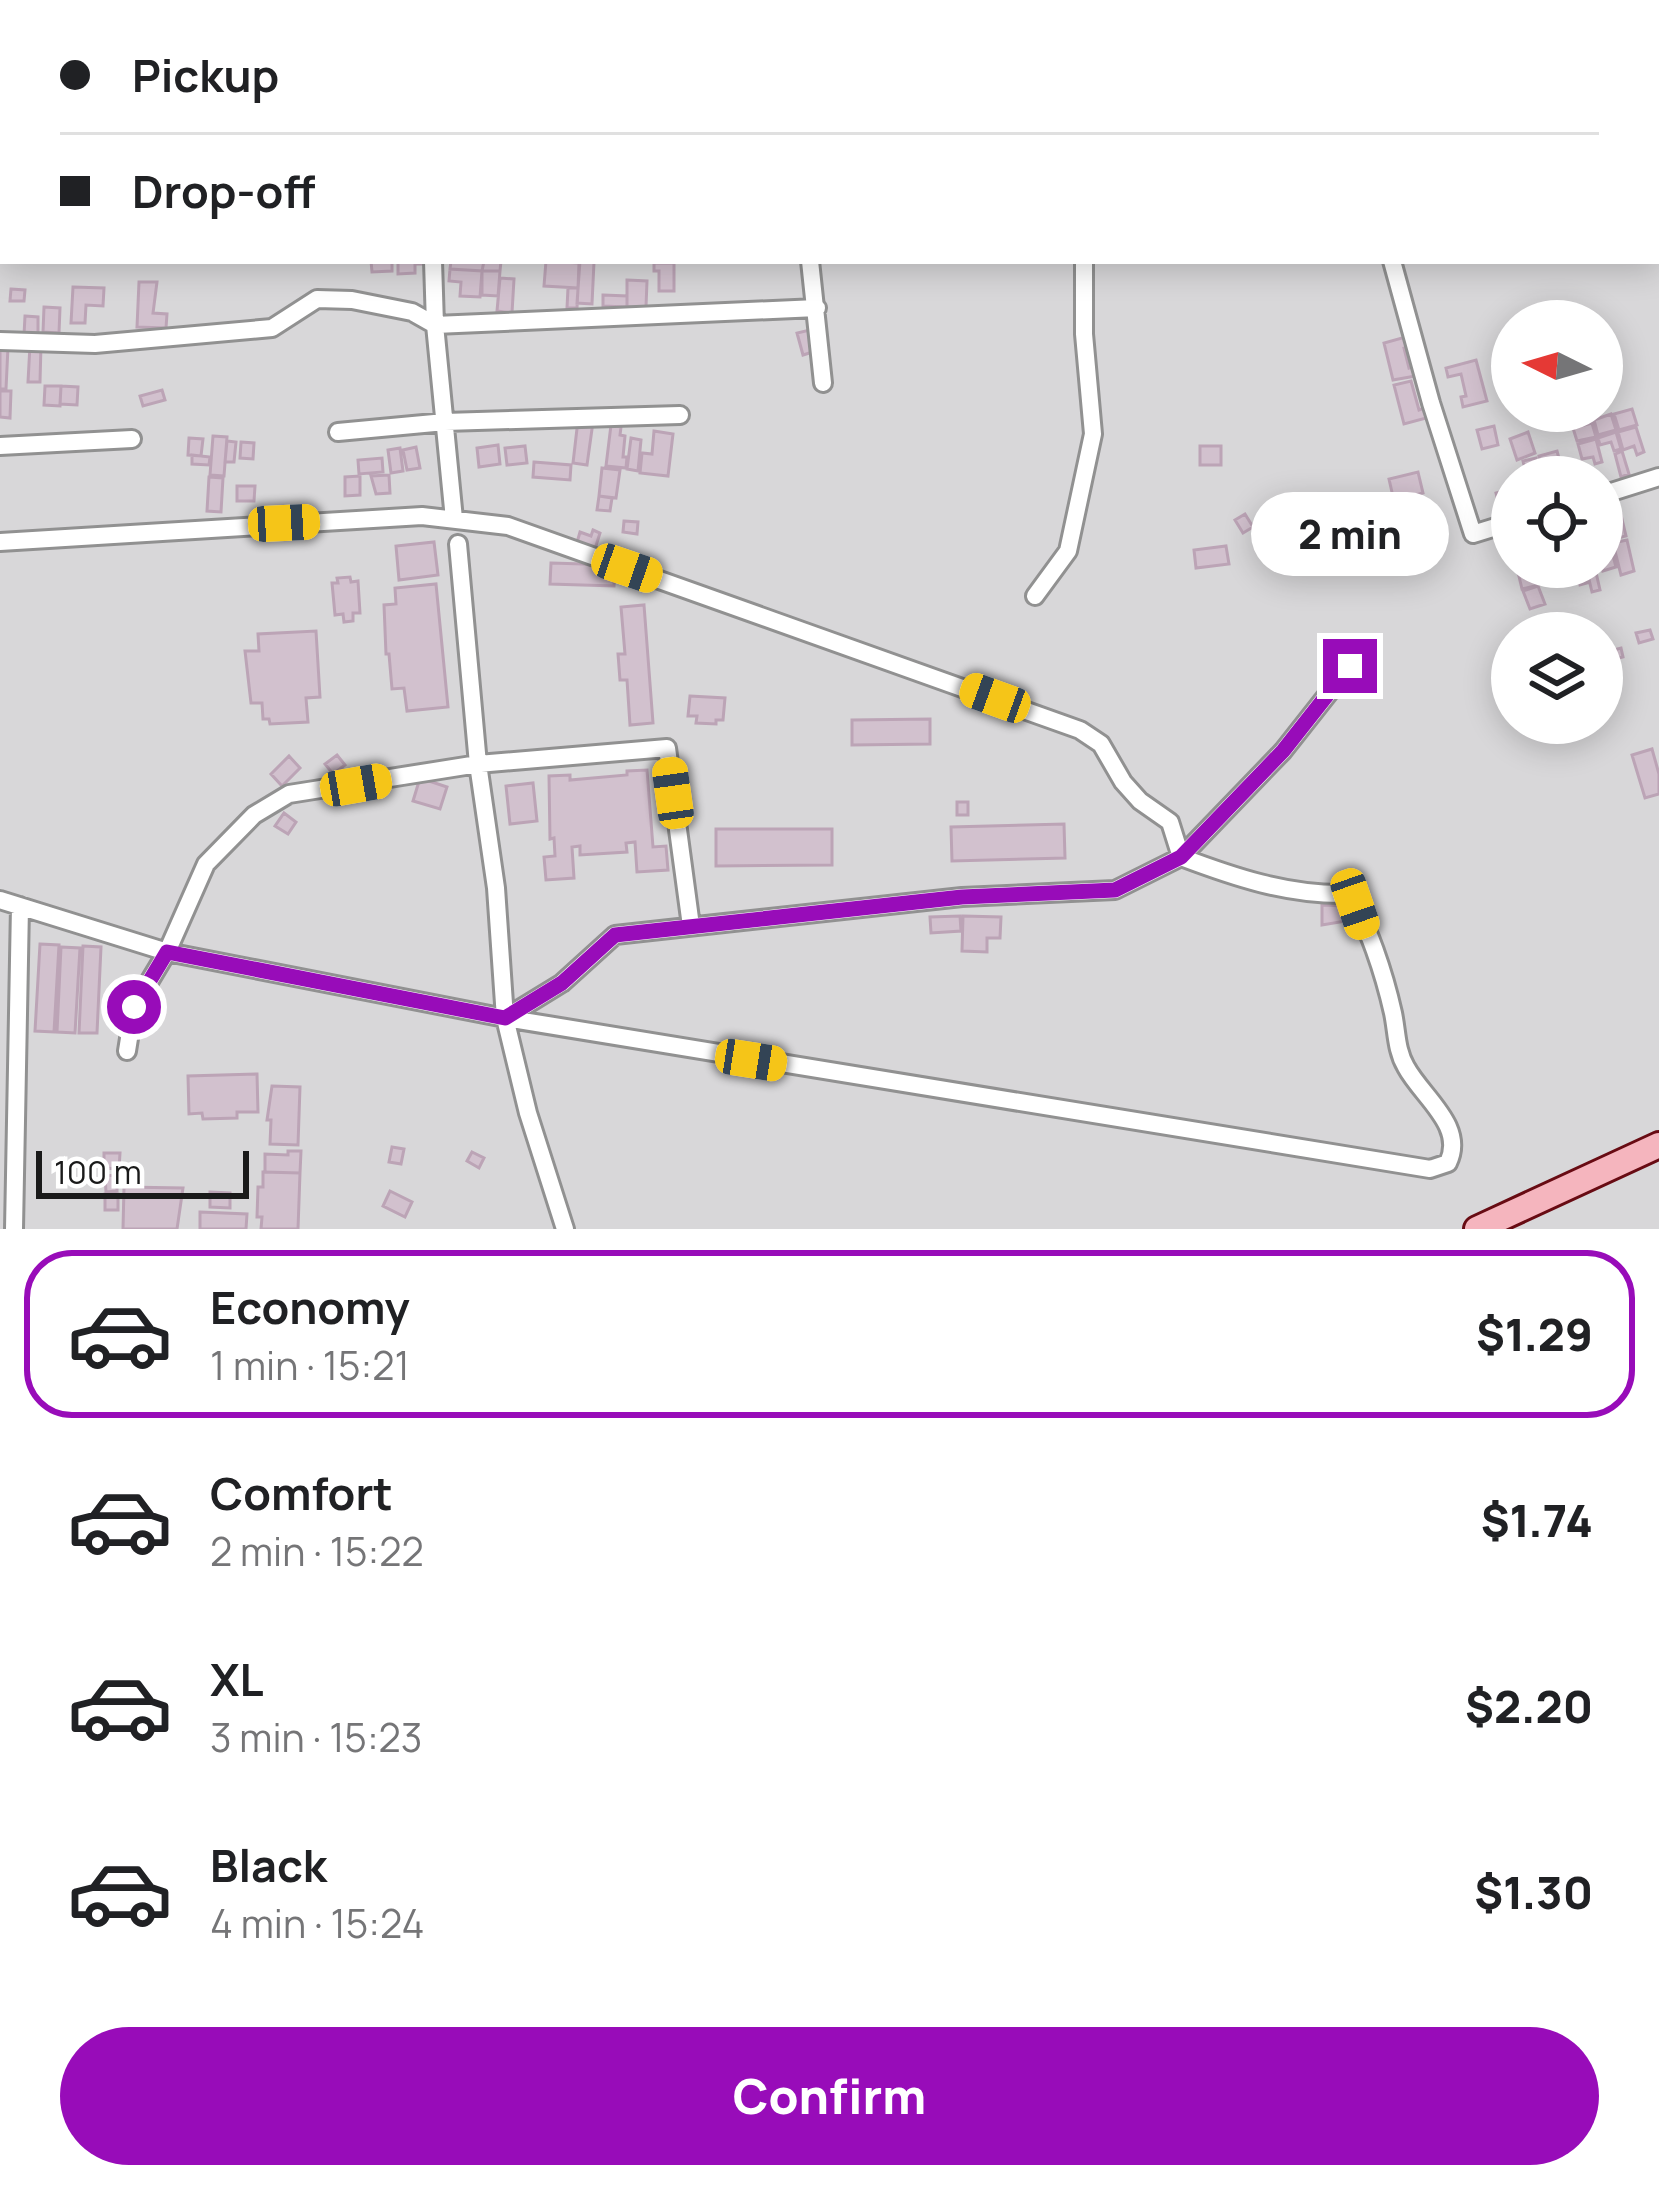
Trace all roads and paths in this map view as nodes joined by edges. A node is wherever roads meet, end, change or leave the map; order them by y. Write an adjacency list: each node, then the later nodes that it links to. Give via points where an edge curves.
1 (434, 264): 6 (street)
2 (810, 264): 5 (street)
3 (1084, 264): 20 (street, via 1094,434 1068,551)
4 (1393, 264): 17 (street, via 1473,533)
5 (817, 308): 6 (street); 8 (street)
6 (435, 325): 7 (street, via 412,312 317,299 272,328 94,344); 10 (street)
7 (0, 341)
8 (823, 383)
9 (680, 415): 10 (street)
10 (445, 422): 11 (street); 16 (street)
11 (338, 432)
12 (132, 439): 13 (street)
13 (0, 446)
14 (1659, 477): 15 (street)
15 (1623, 488)
16 (454, 519): 18 (street); 23 (street, via 508,526 1080,730 1101,744 1140,800 1170,822)
17 (1491, 528)
18 (0, 542)
19 (458, 544): 22 (street)
20 (1036, 596)
21 (1350, 666): 23 (street, via 1283,751)
22 (478, 764): 26 (street, via 667,748); 27 (street, via 289,794 254,815 206,865); 28 (street)
23 (1181, 857): 26 (street, via 1115,890); 28 (street, via 1237,878 1345,894 1355,904 1405,1066 1451,1129 1448,1163 1407,1166)
24 (0, 900): 25 (street)
25 (20, 906): 27 (street); 31 (street)
26 (691, 926): 28 (street, via 615,935 562,983)
27 (167, 952): 28 (street); 29 (street, via 134,1007)
28 (505, 1018): 32 (street)
29 (127, 1051)
30 (1659, 1144): 33 (main road)
31 (14, 1229)
32 (565, 1229)
33 (1477, 1229)

